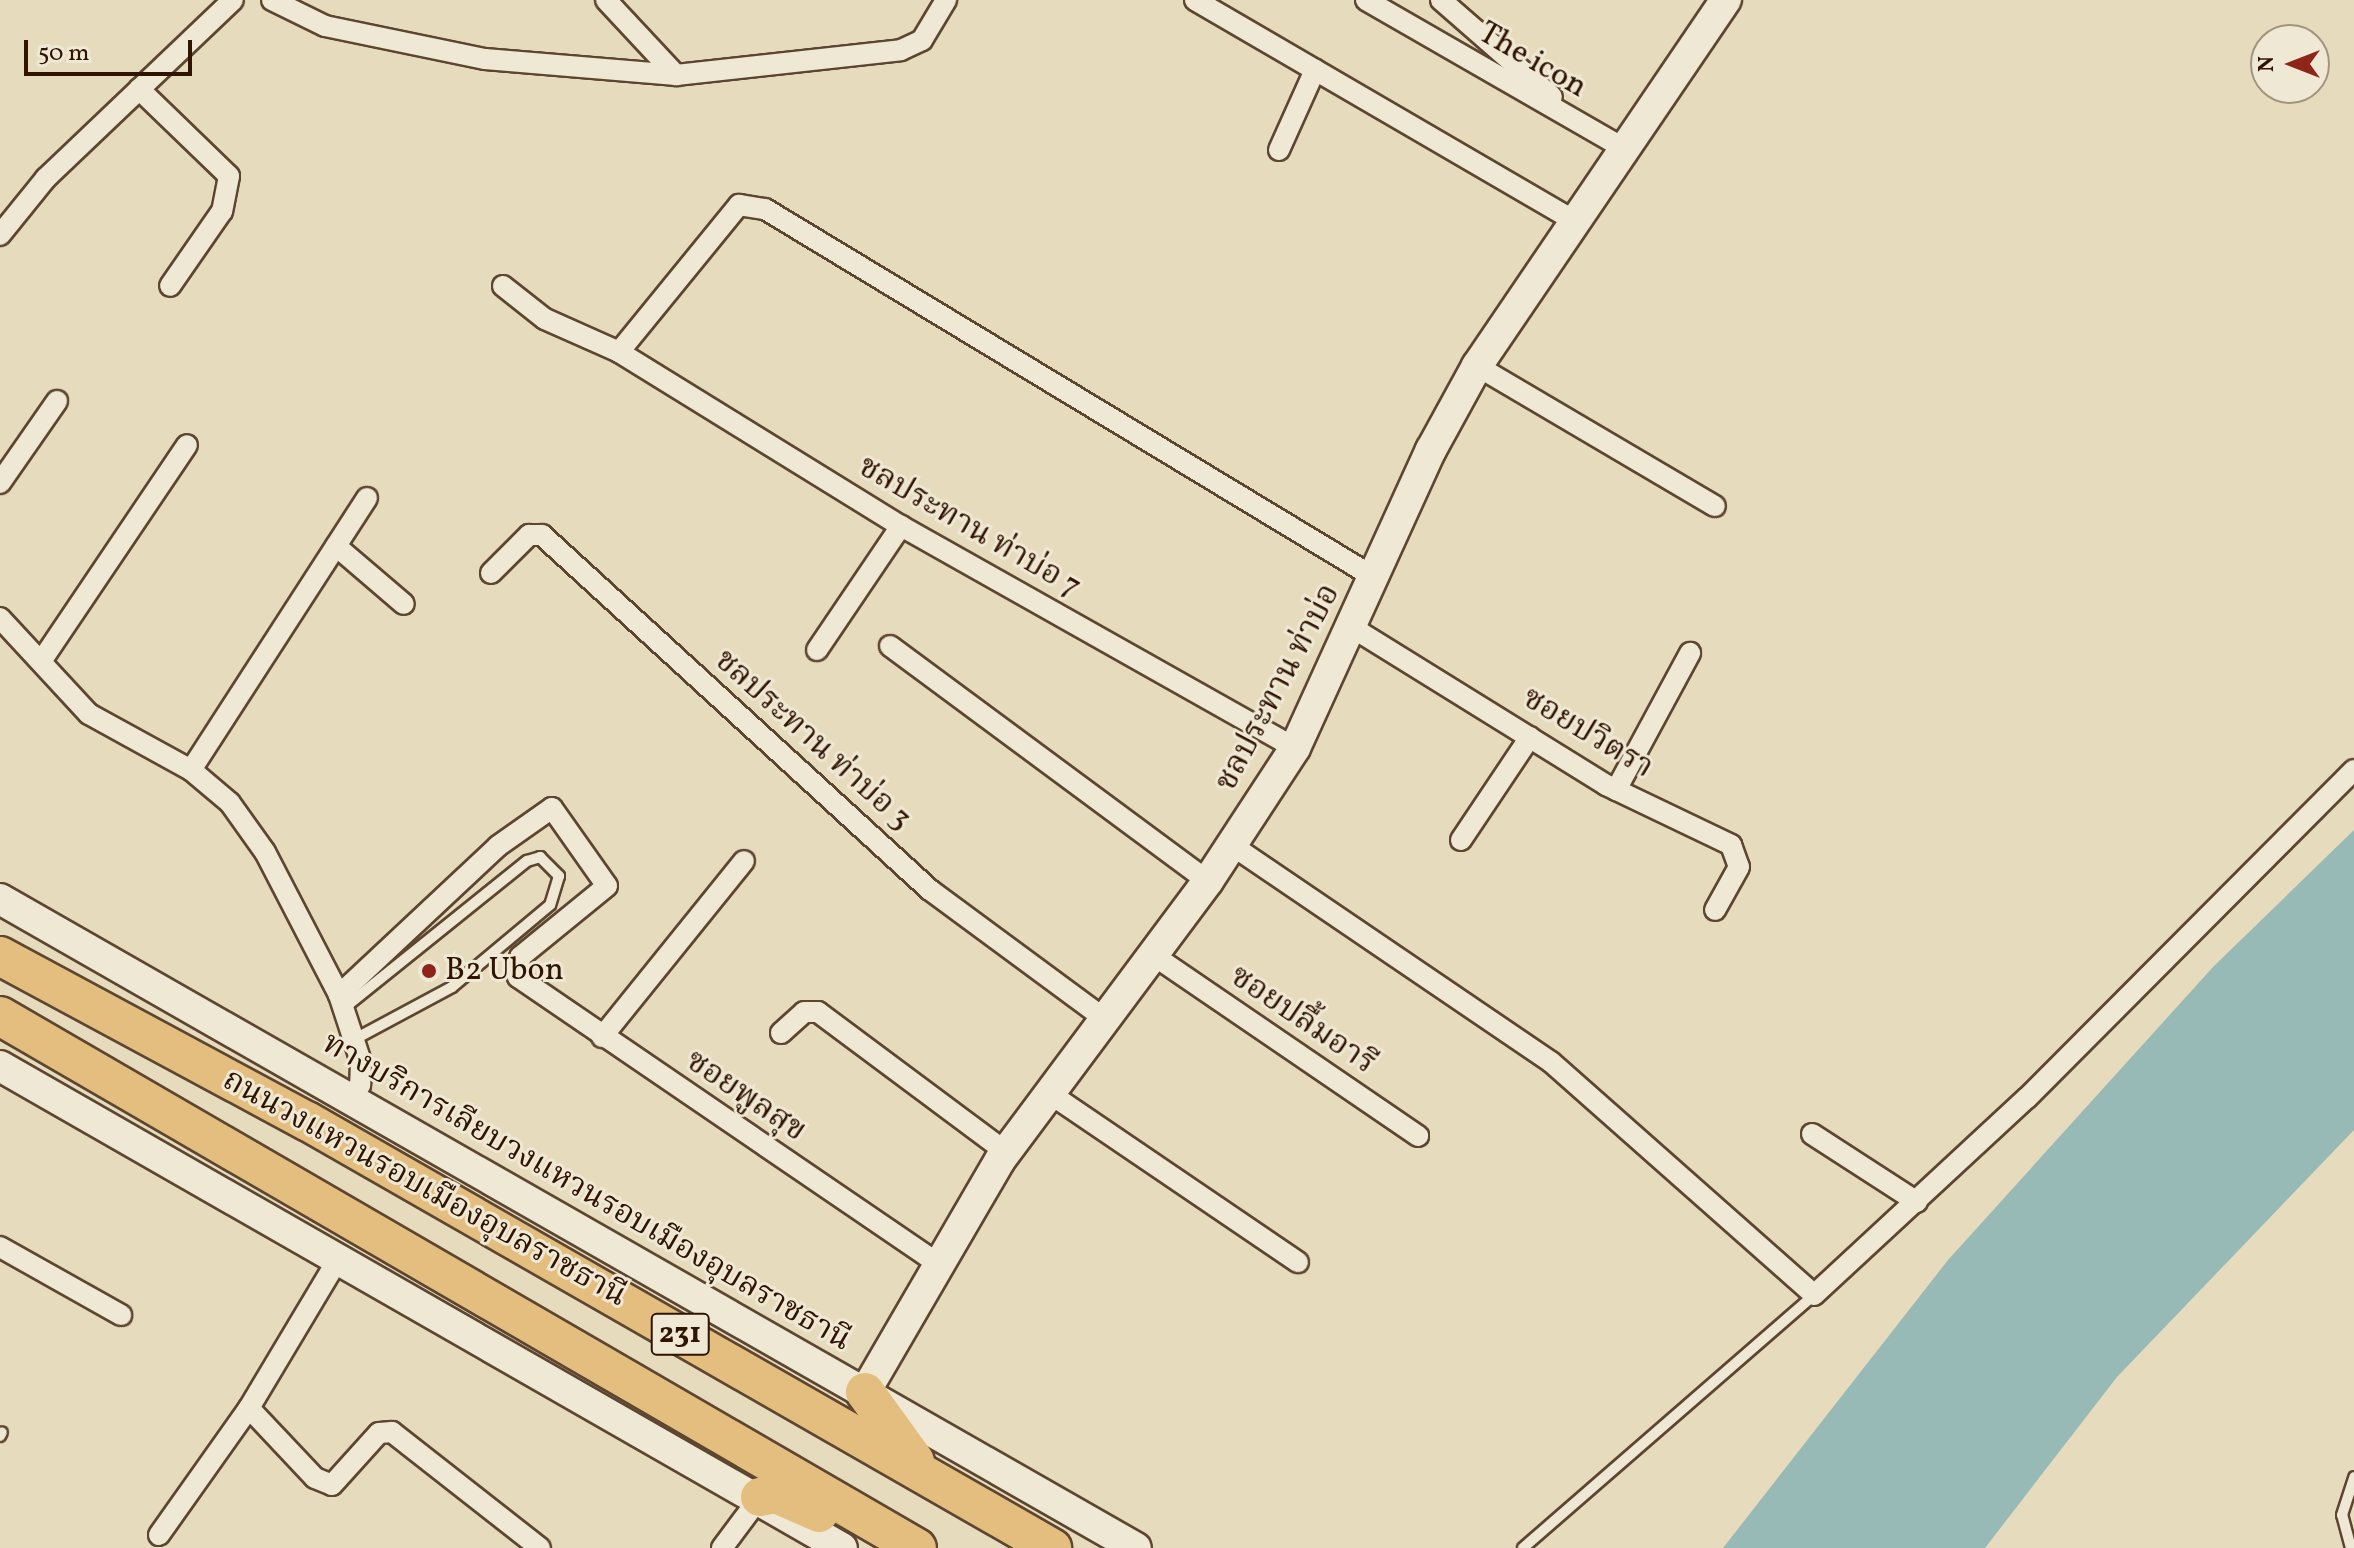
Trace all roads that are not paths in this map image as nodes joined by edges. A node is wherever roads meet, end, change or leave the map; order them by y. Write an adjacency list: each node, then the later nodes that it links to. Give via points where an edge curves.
1 (233, 0): 11 (street)
2 (272, 0): 10 (street, via 325,26 485,59)
3 (606, 0): 10 (street)
4 (946, 0): 10 (street, via 922,40 901,50)
5 (1195, 0): 9 (street)
6 (1366, 0): 12 (street, The icon)
7 (1441, 0): 12 (street, The icon)
8 (1726, 0): 13 (main road, ชลประทาน ท่าบ่อ)
9 (1315, 70): 14 (street); 15 (street)
10 (676, 75)
11 (139, 89): 16 (street, via 46,178); 17 (street, via 229,176 222,211)
12 (1586, 126): 13 (street, The icon)
13 (1623, 148): 15 (main road, ชลประทาน ท่าบ่อ)
14 (1279, 150)
15 (1574, 221): 20 (main road, ชลประทาน ท่าบ่อ)
16 (0, 235)
17 (170, 286)
18 (503, 286): 19 (street, ชลประทาน ท่าบ่อ 7, via 545,319)
19 (619, 352): 26 (street, ชลประทาน ท่าบ่อ 7); 29 (street, via 739,205 765,209)
20 (1477, 366): 25 (street); 29 (main road, ชลประทาน ท่าบ่อ, via 1431,450)
21 (57, 401): 23 (street)
22 (187, 445): 36 (street)
23 (0, 483)
24 (367, 498): 27 (street)
25 (1715, 506)
26 (901, 526): 34 (street); 38 (street, ชลประทาน ท่าบ่อ 7)
27 (336, 546): 30 (street); 39 (street)
28 (491, 573): 52 (street, ชลประทาน ท่าบ่อ 3, via 529,535 542,535 930,890)
29 (1377, 579): 32 (main road, ชลประทาน ท่าบ่อ)
30 (404, 604)
31 (0, 618): 36 (street)
32 (1353, 628): 37 (street, ซอยปวิตรา); 38 (main road, ชลประทาน ท่าบ่อ)
33 (890, 646): 45 (street)
34 (817, 650)
35 (1690, 653): 41 (street)
36 (42, 660): 39 (street, via 89,714)
37 (1530, 737): 41 (street, ซอยปวิตรา); 42 (street)
38 (1295, 748): 43 (main road, ชลประทาน ท่าบ่อ)
39 (191, 770): 50 (street, via 230,803 265,852)
40 (2354, 770): 62 (street)
41 (1616, 790): 47 (street, ซอยปวิตรา, via 1739,854)
42 (1461, 840)
43 (1233, 846): 45 (main road, ชลประทาน ท่าบ่อ); 67 (street, via 1551,1062)
44 (744, 861): 54 (street)
45 (1208, 881): 48 (main road, ชลประทาน ท่าบ่อ)
46 (0, 899): 58 (main road, ทางบริการเลียบวงแหวนรอบเมืองอุบลราชธานี)
47 (1715, 910)
48 (1153, 955): 52 (main road, ชลประทาน ท่าบ่อ); 60 (street, ซอยปลื้มอารี)
49 (0, 956): 71 (highway, ถนนวงแหวนรอบเมืองอุบลราชธานี / 231, via 307,1121)
50 (341, 1002): 54 (street, ซอยพูลสุข, via 498,846 552,808 607,886 520,957 518,977); 55 (street); 55 (lane, via 511,871 540,857 551,864 561,884 550,905 452,987)
51 (0, 1016): 75 (highway, ถนนวงแหวนรอบเมืองอุบลราชธานี / 231)
52 (1105, 1019): 57 (main road, ชลประทาน ท่าบ่อ)
53 (781, 1033): 61 (street, via 804,1012 818,1012)
54 (602, 1037): 66 (street, ซอยพูลสุข)
55 (355, 1039): 58 (street, via 360,1085)
56 (0, 1066): 64 (main road)
57 (1049, 1093): 61 (main road, ชลประทาน ท่าบ่อ); 65 (street)
58 (349, 1102): 69 (main road, ทางบริการเลียบวงแหวนรอบเมืองอุบลราชธานี)
59 (1812, 1134): 62 (street)
60 (1418, 1136)
61 (1006, 1152): 66 (main road, ชลประทาน ท่าบ่อ)
62 (1917, 1202): 67 (street)
63 (0, 1247): 68 (street)
64 (337, 1261): 70 (street); 73 (main road)
65 (1298, 1262)
66 (940, 1265): 69 (main road, ชลประทาน ท่าบ่อ)
67 (1814, 1295): 81 (lane)
68 (121, 1315)
69 (865, 1392): 71 (highway); 80 (main road, ทางบริการเลียบวงแหวนรอบเมืองอุบลราชธานี)
70 (249, 1408): 74 (street); 76 (street, via 315,1478 332,1485 379,1433 392,1432)
71 (924, 1473): 79 (highway, ถนนวงแหวนรอบเมืองอุบลราชธานี / 231)
72 (2354, 1477): 82 (lane, via 2342,1515)
73 (760, 1497): 75 (highway, via 776,1494 846,1525); 77 (street); 78 (main road)
74 (159, 1535)
75 (902, 1540)
76 (540, 1548)
77 (722, 1548)
78 (842, 1548)
79 (1052, 1548)
80 (1136, 1548)
81 (1523, 1548)
82 (2351, 1548)

